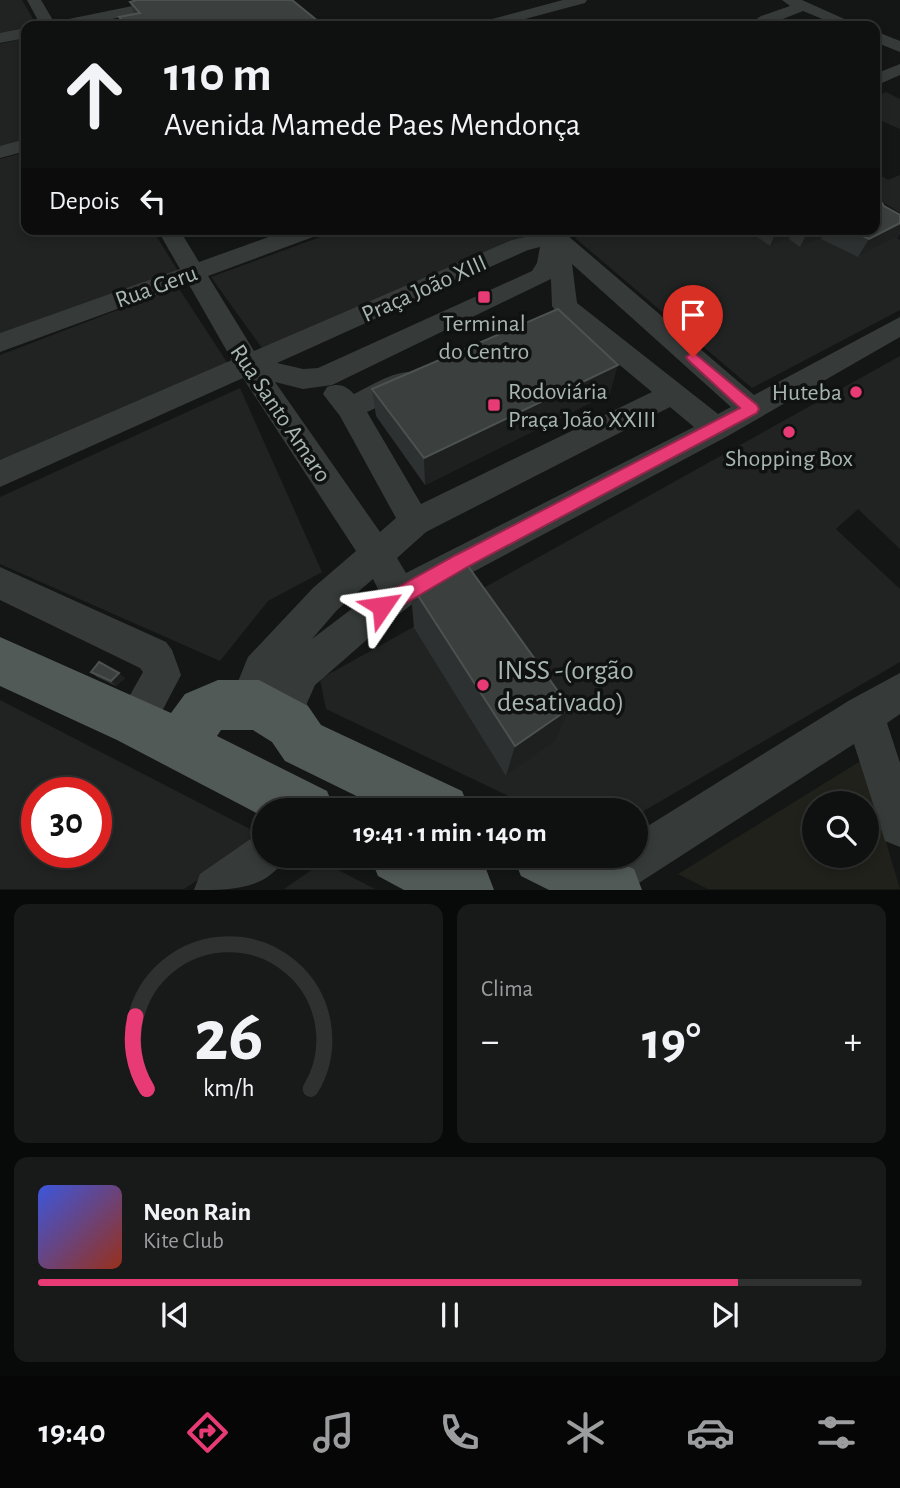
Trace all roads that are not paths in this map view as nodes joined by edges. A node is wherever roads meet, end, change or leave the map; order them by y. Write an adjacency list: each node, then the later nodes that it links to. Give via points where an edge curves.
1 (34, 0): 8 (street)
2 (183, 0): 9 (street)
3 (580, 0): 5 (street)
4 (789, 0): 6 (street)
5 (543, 4): 7 (street); 10 (street)
6 (804, 6): 11 (street); 12 (street)
7 (569, 20)
8 (46, 21)
9 (82, 21)
10 (496, 21)
11 (763, 21)
12 (840, 21)
13 (21, 34): 14 (street)
14 (0, 38)
15 (880, 38): 16 (street)
16 (900, 47)
17 (900, 69): 18 (street)
18 (880, 79)
19 (21, 146): 20 (street)
20 (0, 152)
21 (171, 235): 27 (street, Rua Santo Amaro)
22 (296, 235): 27 (street, Rua Geru)
23 (551, 235): 30 (street, via 509,260 369,324)
24 (555, 235): 32 (street, via 548,269 540,276)
25 (556, 235): 33 (street, via 562,272 554,311)
26 (559, 235): 35 (street)
27 (191, 273): 29 (street, Rua Geru); 30 (street, Rua Santo Amaro)
28 (900, 326): 35 (street)
29 (0, 343)
30 (248, 366): 32 (street, via 303,379); 37 (street); 39 (street, Rua Santo Amaro)
31 (438, 366): 34 (street)
32 (322, 378): 34 (street)
33 (672, 394): 36 (street); 38 (street)
34 (350, 408): 38 (street)
35 (752, 409): 36 (street)
36 (716, 429): 41 (street)
37 (0, 474)
38 (415, 522): 39 (street)
39 (378, 556): 41 (street, Rua Santo Amaro); 44 (street, via 326,599 261,670 254,689)
40 (0, 583): 46 (street, via 153,655 162,675)
41 (399, 594): 44 (street, via 302,672 288,702)
42 (0, 661): 46 (main road)
43 (900, 692): 45 (street)
44 (275, 714): 47 (main road, via 218,705 203,712); 49 (main road, via 303,743)
45 (864, 714): 50 (street); 54 (street)
46 (135, 722): 47 (main road)
47 (180, 745): 48 (main road)
48 (284, 798)
49 (418, 798)
50 (900, 826)
51 (252, 864): 55 (street)
52 (422, 868): 56 (main road)
53 (567, 868): 54 (main road)
54 (606, 886)
55 (216, 890)
56 (465, 890)

